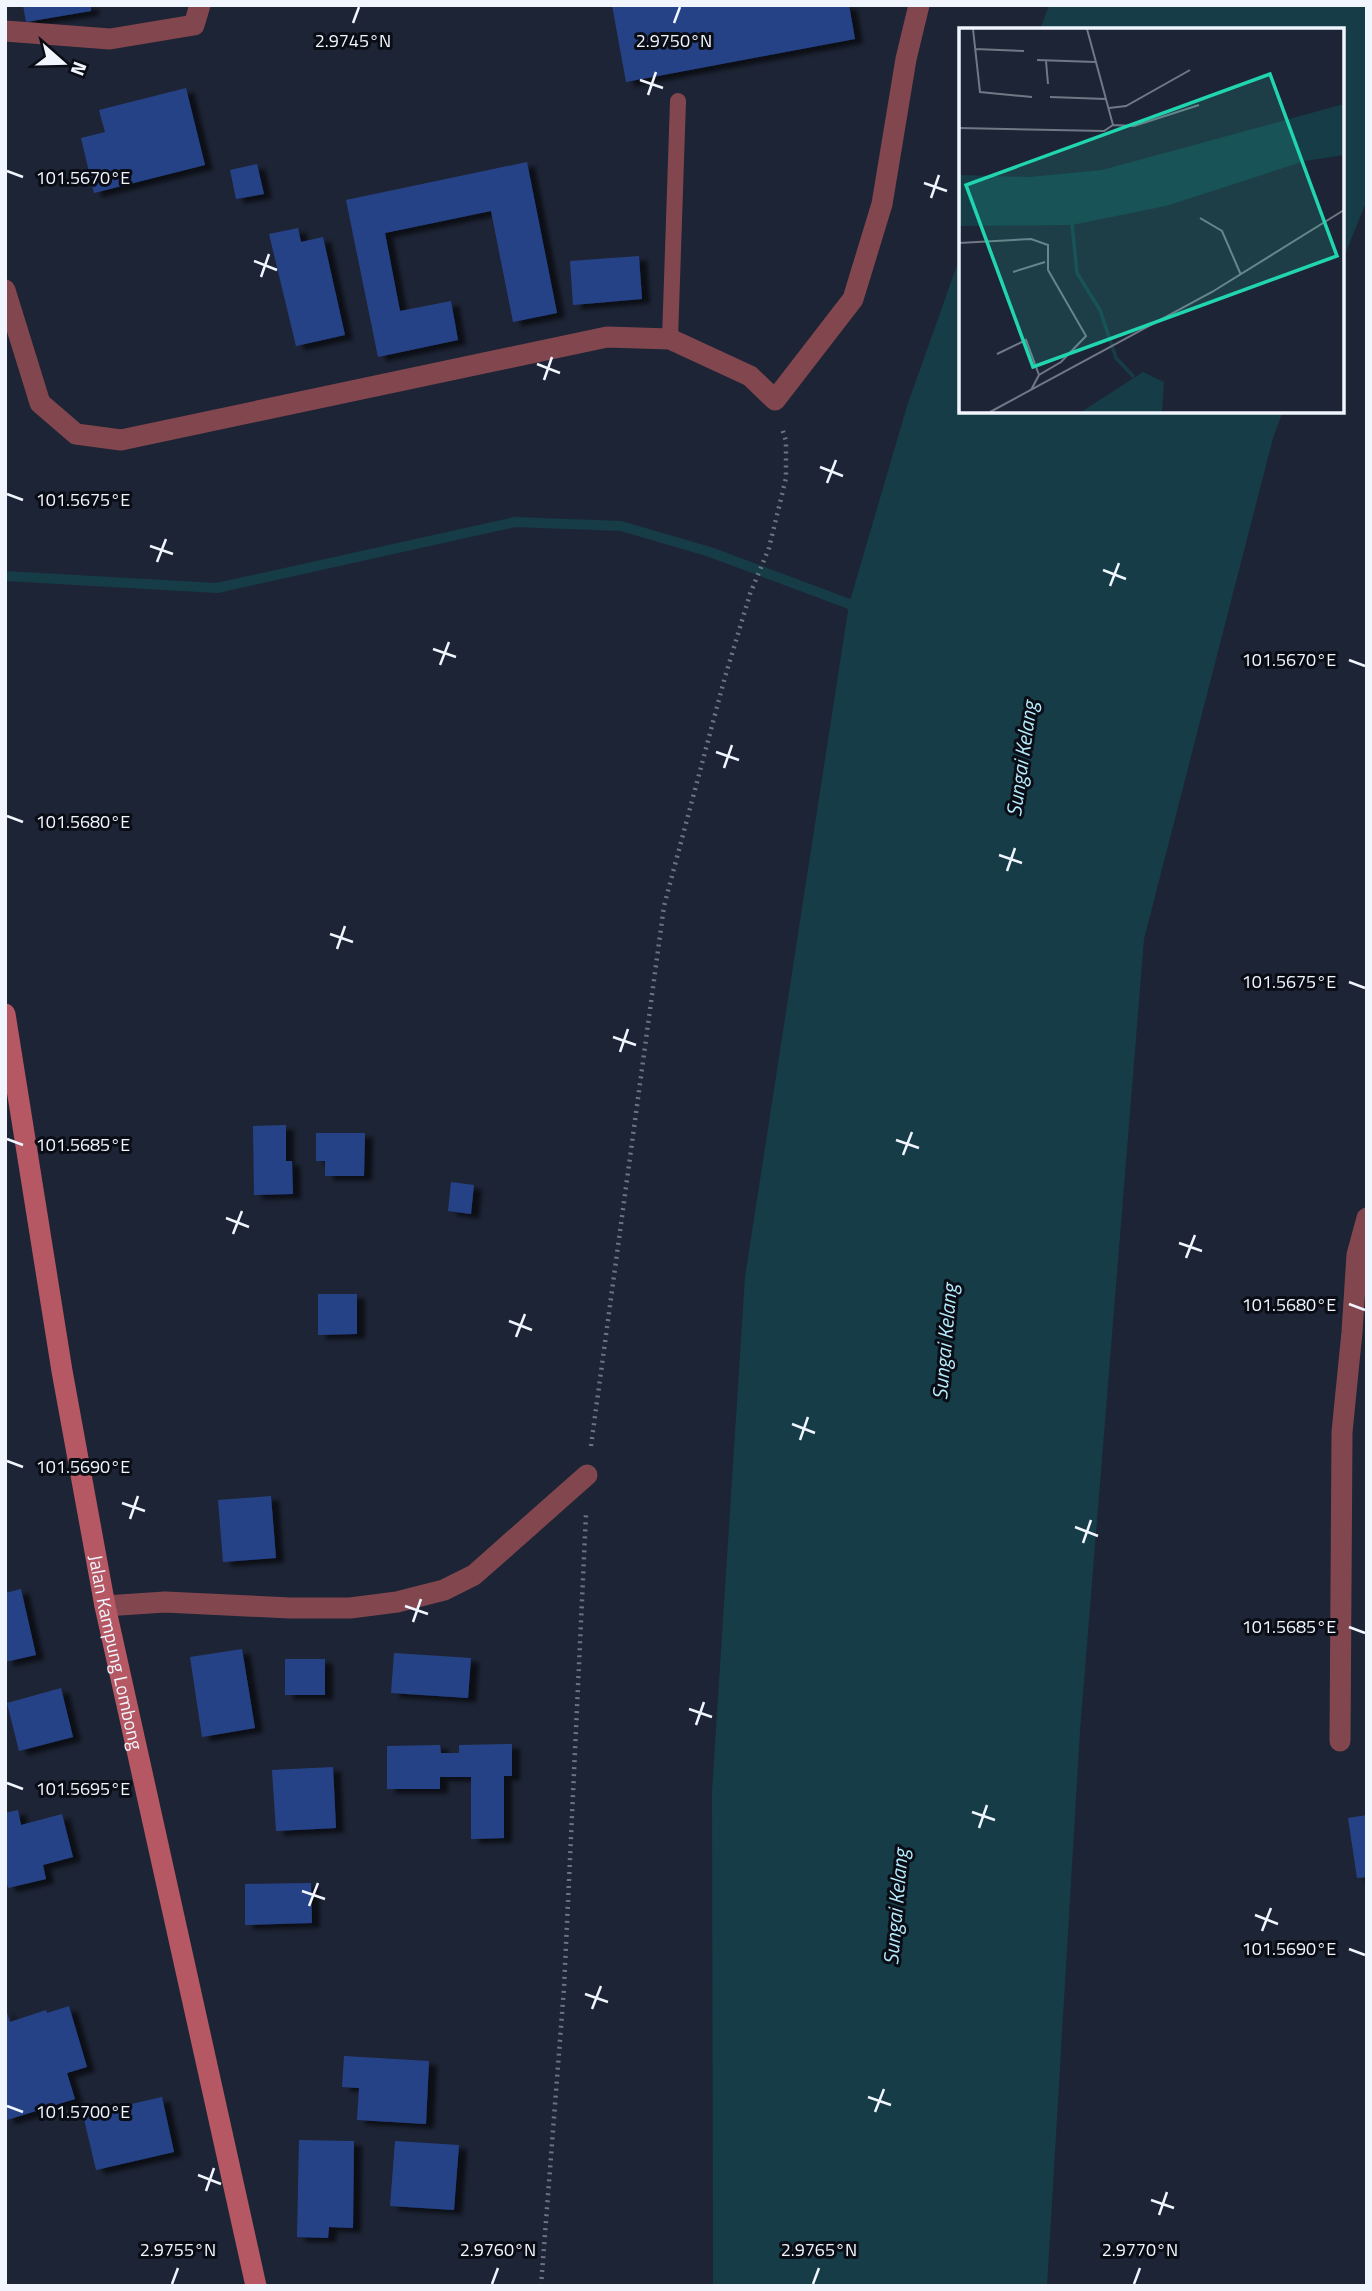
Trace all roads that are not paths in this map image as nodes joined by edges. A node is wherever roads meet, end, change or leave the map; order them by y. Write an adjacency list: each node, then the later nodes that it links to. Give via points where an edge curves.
1 (200, 5): 3 (street, via 194,25 110,39)
2 (919, 5): 6 (street, via 882,204 853,299 775,400 750,376)
3 (5, 32)
4 (678, 101): 6 (lane)
5 (5, 290): 6 (street, via 40,403 76,434 121,440 607,337)
6 (670, 339)
7 (5, 1014): 10 (street, Jalan Kampung Lombong)
8 (1367, 1218): 11 (street, via 1357,1255 1342,1432)
9 (587, 1475): 10 (street, via 474,1575 443,1590 350,1608 165,1602)
10 (105, 1606): 12 (street, Jalan Kampung Lombong)
11 (1340, 1741)
12 (256, 2286)

